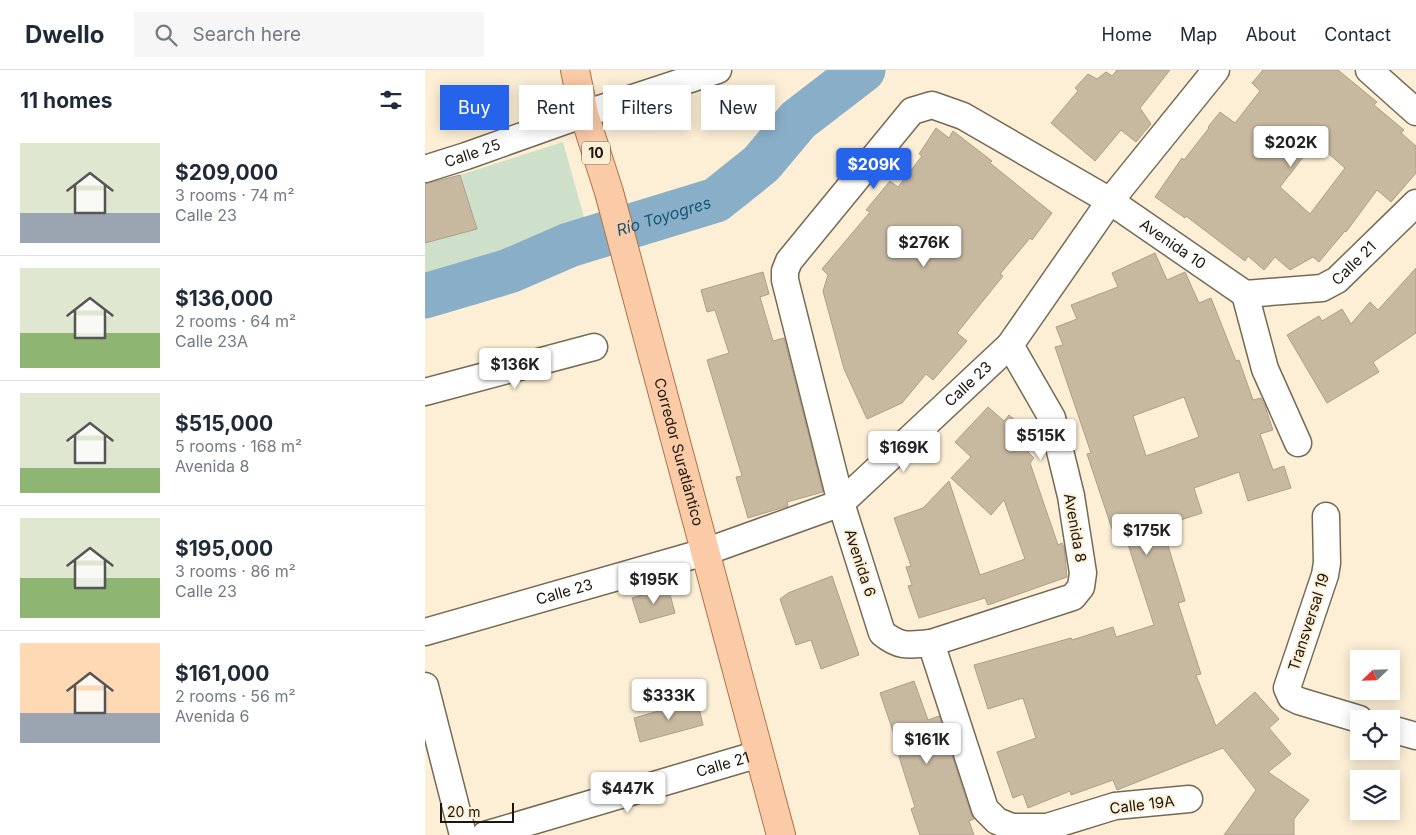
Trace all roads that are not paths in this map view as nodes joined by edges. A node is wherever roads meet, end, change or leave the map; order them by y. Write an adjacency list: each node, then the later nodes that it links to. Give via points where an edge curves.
1 (575, 70): 5 (main road, Corredor Suratlántico / 10)
2 (718, 70): 6 (street, Calle 25)
3 (1216, 70): 11 (street, Calle 23)
4 (1369, 70): 7 (street)
5 (578, 85)
6 (593, 111)
7 (1416, 112)
8 (539, 130): 10 (street, Calle 25)
9 (589, 130): 21 (main road, Corredor Suratlántico / 10, via 609,192)
10 (425, 169)
11 (1110, 201): 13 (street, Avenida 10, via 963,116 932,105 912,111 789,261); 14 (street, Avenida 10); 15 (street, Calle 23)
12 (1416, 202): 14 (street, Calle 21, via 1337,280 1322,288)
13 (785, 271): 19 (street, Avenida 6)
14 (1245, 294): 18 (street, via 1265,369)
15 (1010, 345): 19 (street, Calle 23); 23 (street, Avenida 8, via 1052,418 1071,496 1083,573 1081,587 1073,597)
16 (594, 347): 17 (street)
17 (425, 392)
18 (1298, 443)
19 (841, 503): 21 (street, Calle 23); 23 (street, Avenida 6, via 883,633 893,642 905,645)
20 (1326, 516): 25 (street, Transversal 19, via 1325,575 1287,688 1299,701)
21 (705, 552): 22 (street, Calle 23); 28 (main road, Corredor Suratlántico / 10)
22 (425, 632)
23 (931, 643): 29 (street, Calle 19A, via 985,809 997,821 1012,827 1047,827 1115,806)
24 (425, 686): 30 (street)
25 (1350, 716)
26 (1400, 732): 27 (street)
27 (1416, 736)
28 (759, 754): 31 (street, Calle 21); 32 (main road, Corredor Suratlántico / 10)
29 (1189, 799)
30 (463, 835)
31 (485, 835)
32 (781, 835)

